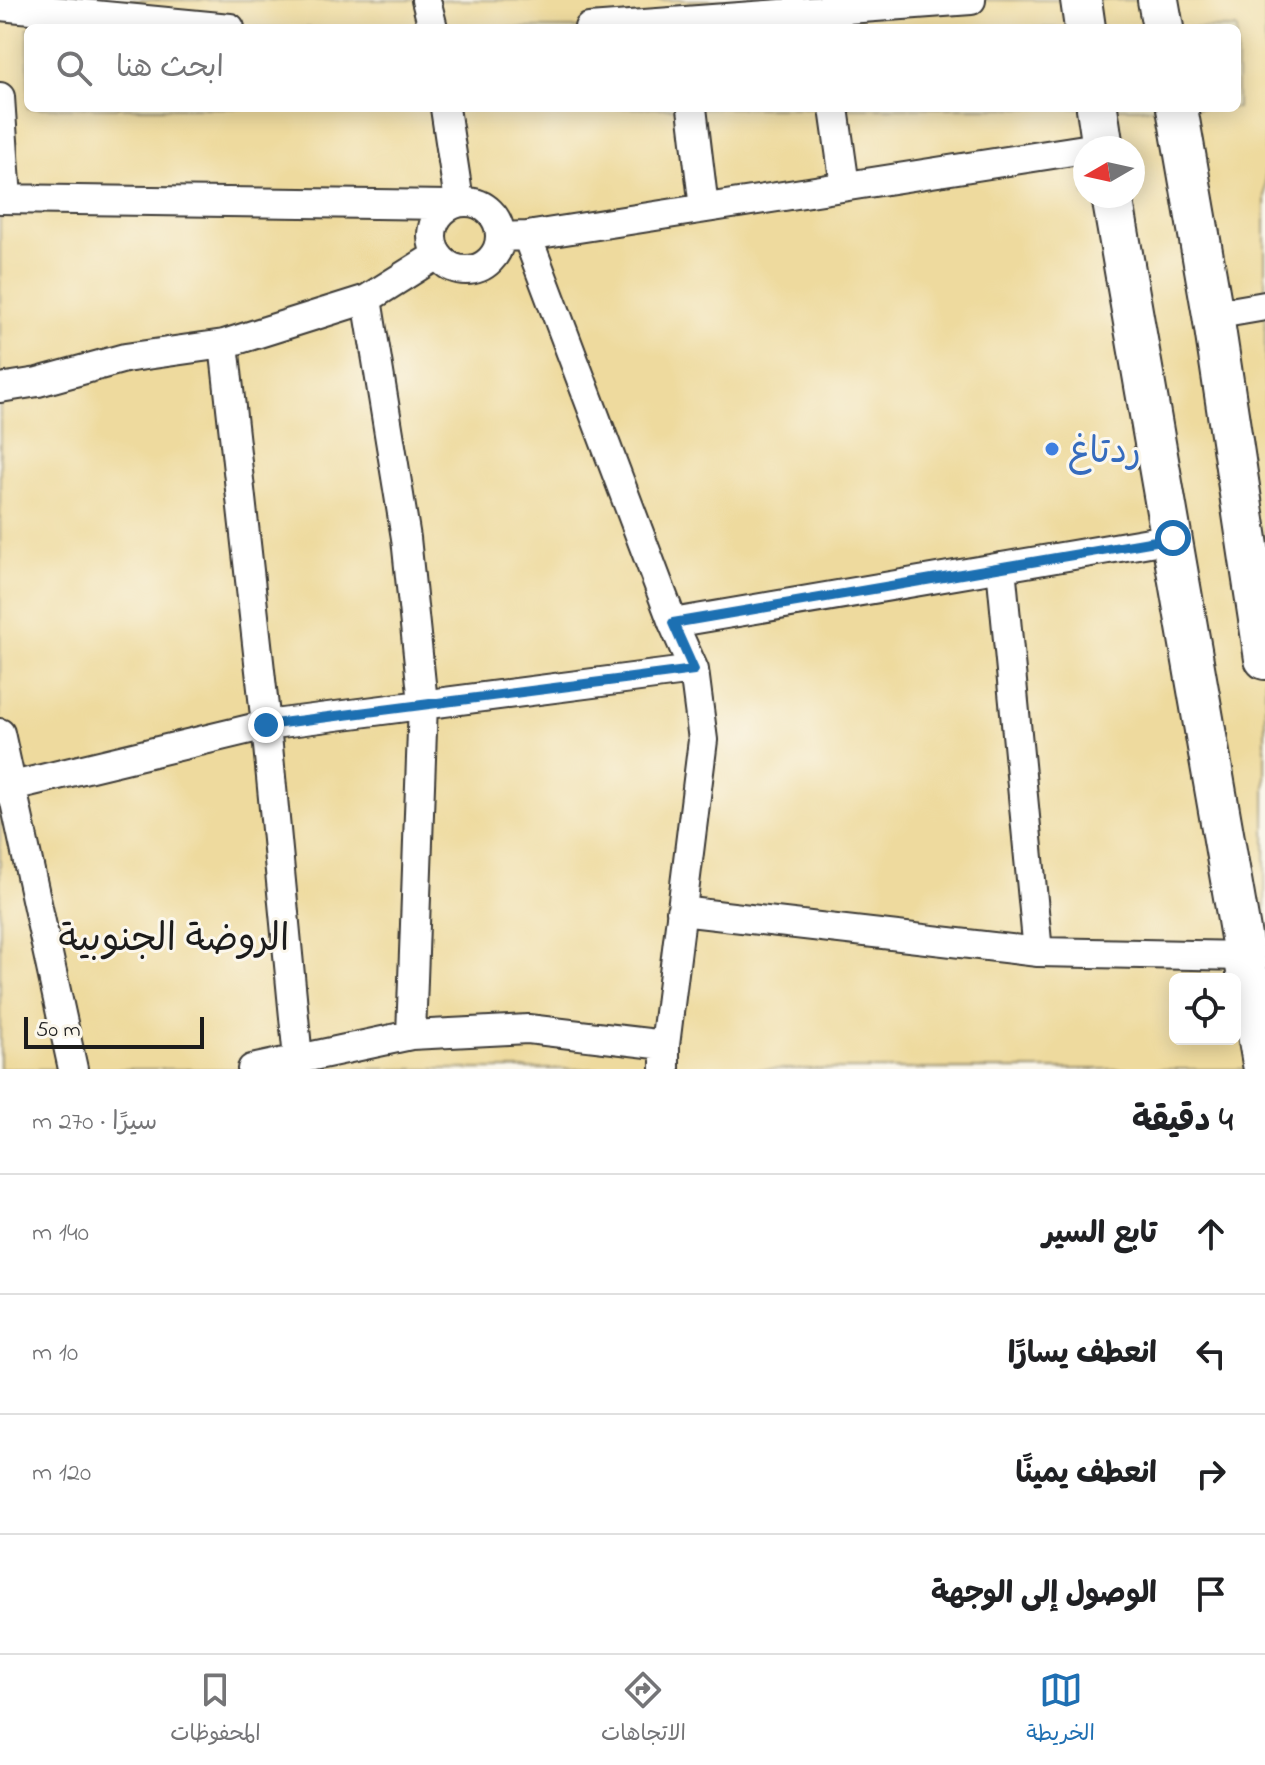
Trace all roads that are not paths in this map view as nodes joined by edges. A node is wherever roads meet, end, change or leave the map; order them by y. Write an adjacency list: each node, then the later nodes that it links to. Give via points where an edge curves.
1 (426, 0): 9 (street)
2 (971, 0): 5 (street)
3 (1081, 0): 11 (street)
4 (1158, 0): 12 (street)
5 (917, 2): 7 (street)
6 (0, 6): 8 (street)
7 (822, 20): 10 (street)
8 (188, 24)
9 (432, 24)
10 (728, 24)
11 (1084, 24)
12 (1162, 24)
13 (0, 97): 22 (street)
14 (445, 112): 23 (street)
15 (692, 112): 24 (street)
16 (835, 112): 21 (street)
17 (1097, 112): 19 (street)
18 (1178, 112): 30 (street)
19 (1096, 136)
20 (1073, 151): 21 (street)
21 (845, 186): 24 (street)
22 (4, 199): 23 (street)
23 (454, 203): 26 (street, via 481,205); 27 (street, via 434,223 432,245)
24 (704, 208): 26 (street)
25 (1114, 208): 33 (street)
26 (514, 236): 27 (street, via 478,268 455,268); 35 (street)
27 (437, 255): 28 (street)
28 (367, 299): 31 (street); 38 (street, via 406,538)
29 (1265, 306): 30 (street)
30 (1213, 315): 36 (street)
31 (224, 344): 32 (street, via 125,358); 39 (street)
32 (0, 388)
33 (1173, 538): 34 (street); 44 (street)
34 (1001, 567): 35 (street); 43 (street)
35 (673, 623): 37 (street)
36 (1265, 659)
37 (694, 670): 38 (street); 42 (street, via 703,740)
38 (423, 703): 39 (street); 45 (street)
39 (266, 725): 41 (street); 47 (street)
40 (0, 733): 41 (street)
41 (6, 788): 48 (street)
42 (681, 911): 43 (street); 46 (street)
43 (1038, 952): 44 (street)
44 (1245, 956): 50 (street)
45 (411, 1035): 46 (street, via 528,1029); 47 (street)
46 (665, 1057)
47 (298, 1059): 49 (street)
48 (73, 1069)
49 (252, 1069)
50 (1264, 1069)

